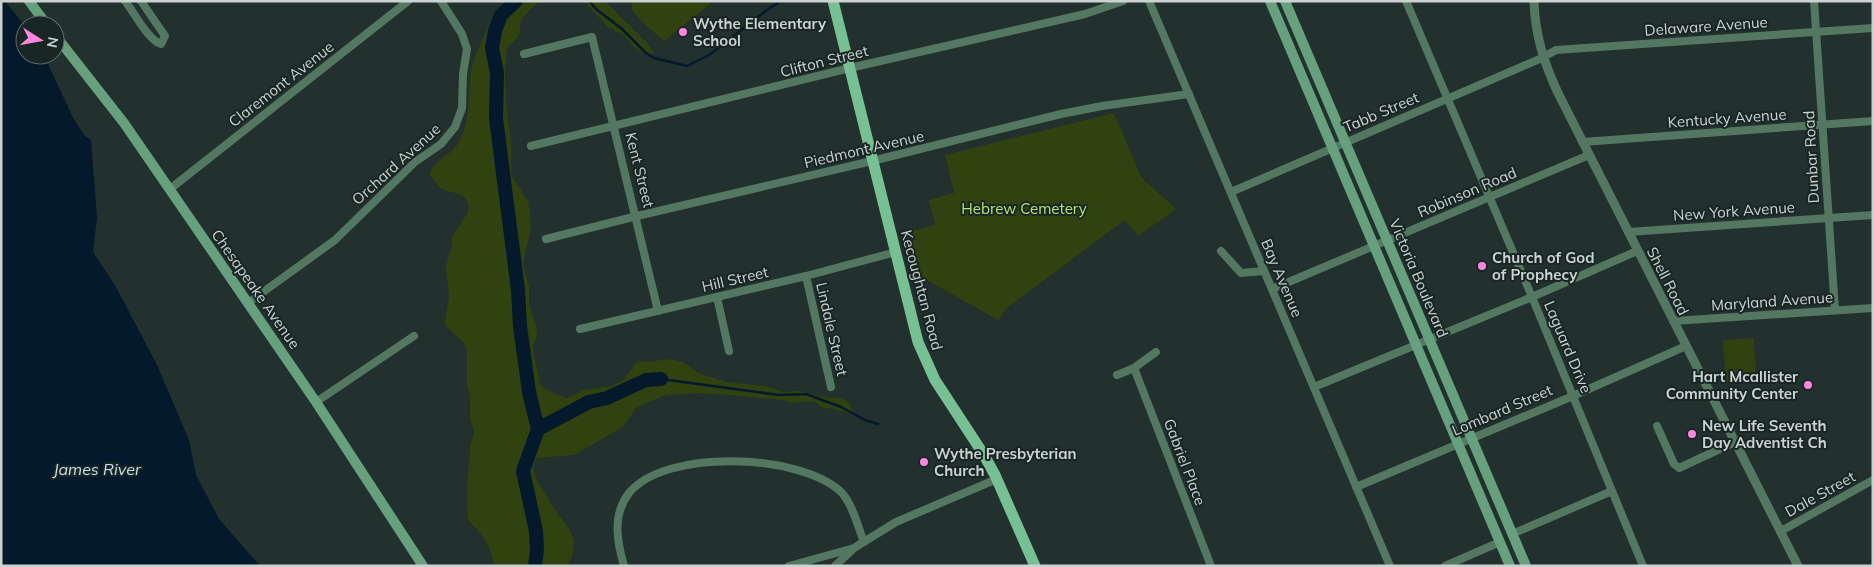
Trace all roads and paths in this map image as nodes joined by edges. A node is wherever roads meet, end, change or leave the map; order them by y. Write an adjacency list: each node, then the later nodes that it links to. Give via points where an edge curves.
1 (29, 1): 15 (main road)
2 (125, 1): 14 (street)
3 (408, 1): 33 (street, Claremont Avenue)
4 (441, 1): 51 (street, Orchard Avenue, via 462,34 467,49 462,108 455,127 441,144 415,162 335,240)
5 (834, 1): 21 (main road, Kecoughtan Road)
6 (1122, 1): 21 (street, Clifton Street, via 1085,14)
7 (1149, 1): 22 (street, Bay Avenue)
8 (1270, 1): 30 (main road, Victoria Boulevard)
9 (1285, 1): 27 (main road, Victoria Boulevard)
10 (1406, 1): 23 (street, Laguard Drive)
11 (1534, 1): 20 (street, Shell Road)
12 (1814, 1): 17 (street, Dunbar Road)
13 (143, 2): 14 (street); 14 (street, via 165,36 161,44 155,42)
14 (132, 10)
15 (40, 15)
16 (1873, 28): 17 (street, Delaware Avenue)
17 (1816, 32): 20 (street, Delaware Avenue, via 1566,49 1556,50); 25 (street, Dunbar Road)
18 (65, 48): 33 (main road, Chesapeake Avenue, via 124,122)
19 (524, 54): 26 (street, Kent Street, via 592,37)
20 (1542, 58): 23 (street, Tabb Street); 28 (street, Shell Road)
21 (850, 68): 26 (street, Clifton Street); 32 (main road, Kecoughtan Road)
22 (1189, 94): 32 (street, Piedmont Avenue, via 1061,114); 34 (street, Bay Avenue)
23 (1448, 98): 27 (street, Tabb Street); 35 (street, Laguard Drive)
24 (1873, 121): 25 (street, Kentucky Avenue)
25 (1823, 125): 28 (street, Kentucky Avenue); 38 (street, Dunbar Road)
26 (615, 126): 29 (street, Clifton Street); 37 (street, Kent Street)
27 (1345, 142): 30 (street, Tabb Street); 41 (main road, Victoria Boulevard)
28 (1582, 142): 31 (street, Shell Road)
29 (531, 146)
30 (1332, 148): 34 (street, Tabb Street); 42 (main road, Victoria Boulevard)
31 (1589, 155): 35 (street, Robinson Road); 39 (street, Shell Road)
32 (872, 162): 37 (street, Piedmont Avenue); 45 (main road, Kecoughtan Road)
33 (170, 189): 51 (main road, Chesapeake Avenue)
34 (1231, 192): 46 (street, Bay Avenue)
35 (1488, 198): 41 (street, Robinson Road); 50 (street, Laguard Drive)
36 (1873, 215): 38 (street, New York Avenue)
37 (637, 216): 40 (street, Piedmont Avenue); 54 (street, Kent Street)
38 (1829, 218): 39 (street, New York Avenue); 53 (street, Dunbar Road)
39 (1628, 232): 44 (street, Shell Road)
40 (546, 239)
41 (1388, 241): 42 (street, Robinson Road); 58 (main road, Victoria Boulevard)
42 (1374, 247): 48 (street, Robinson Road); 59 (main road, Victoria Boulevard)
43 (1221, 251): 46 (street, via 1242,273)
44 (1637, 251): 50 (street); 55 (street, Shell Road)
45 (896, 252): 47 (street, Hill Street); 73 (main road, Kecoughtan Road, via 926,363)
46 (1264, 272): 48 (street, Bay Avenue)
47 (806, 276): 49 (street, Hill Street); 65 (street, Lindale Street)
48 (1272, 289): 66 (street, Bay Avenue)
49 (716, 297): 54 (street, Hill Street); 61 (street)
50 (1532, 297): 58 (street); 67 (street, Laguard Drive)
51 (248, 303): 68 (main road, Chesapeake Avenue)
52 (1873, 308): 53 (street, Maryland Avenue)
53 (1835, 310): 55 (street, Maryland Avenue)
54 (658, 311): 56 (street, Hill Street)
55 (1673, 321): 60 (street, Shell Road)
56 (580, 329)
57 (414, 336): 68 (street)
58 (1429, 340): 59 (street); 70 (main road, Victoria Boulevard)
59 (1416, 345): 66 (street); 72 (main road, Victoria Boulevard)
60 (1686, 346): 67 (street, Lombard Street); 71 (street, Shell Road)
61 (729, 351)
62 (1156, 352): 63 (street)
63 (1134, 368): 64 (street); 87 (street, Gabriel Place)
64 (1117, 375)
65 (831, 388)
66 (1314, 388): 75 (street, Bay Avenue)
67 (1573, 396): 70 (street, Lombard Street); 76 (street, Laguard Drive)
68 (316, 402): 82 (main road, Chesapeake Avenue)
69 (1657, 426): 71 (street, via 1674,464 1679,468)
70 (1471, 438): 72 (street, Lombard Street); 78 (main road, Victoria Boulevard)
71 (1736, 442): 77 (street, Shell Road)
72 (1458, 443): 75 (street, Lombard Street); 80 (main road, Victoria Boulevard)
73 (997, 478): 79 (street, via 896,522); 86 (main road, Kecoughtan Road)
74 (1873, 480): 77 (street, Dale Street)
75 (1356, 487): 88 (street, Bay Avenue)
76 (1612, 491): 78 (street); 92 (street, Laguard Drive)
77 (1781, 531): 93 (street, Shell Road)
78 (1512, 534): 91 (main road, Victoria Boulevard)
79 (864, 542): 81 (street); 83 (street, via 841,492 823,478 781,466 727,461 664,472 646,480 630,493 620,509 617,525)
80 (1500, 542): 89 (street); 90 (main road, Victoria Boulevard)
81 (854, 548): 84 (street); 85 (street)
82 (423, 566)
83 (624, 566)
84 (789, 566)
85 (835, 566)
86 (1035, 566)
87 (1211, 566)
88 (1390, 566)
89 (1445, 566)
90 (1510, 566)
91 (1526, 566)
92 (1643, 566)
93 (1798, 566)

